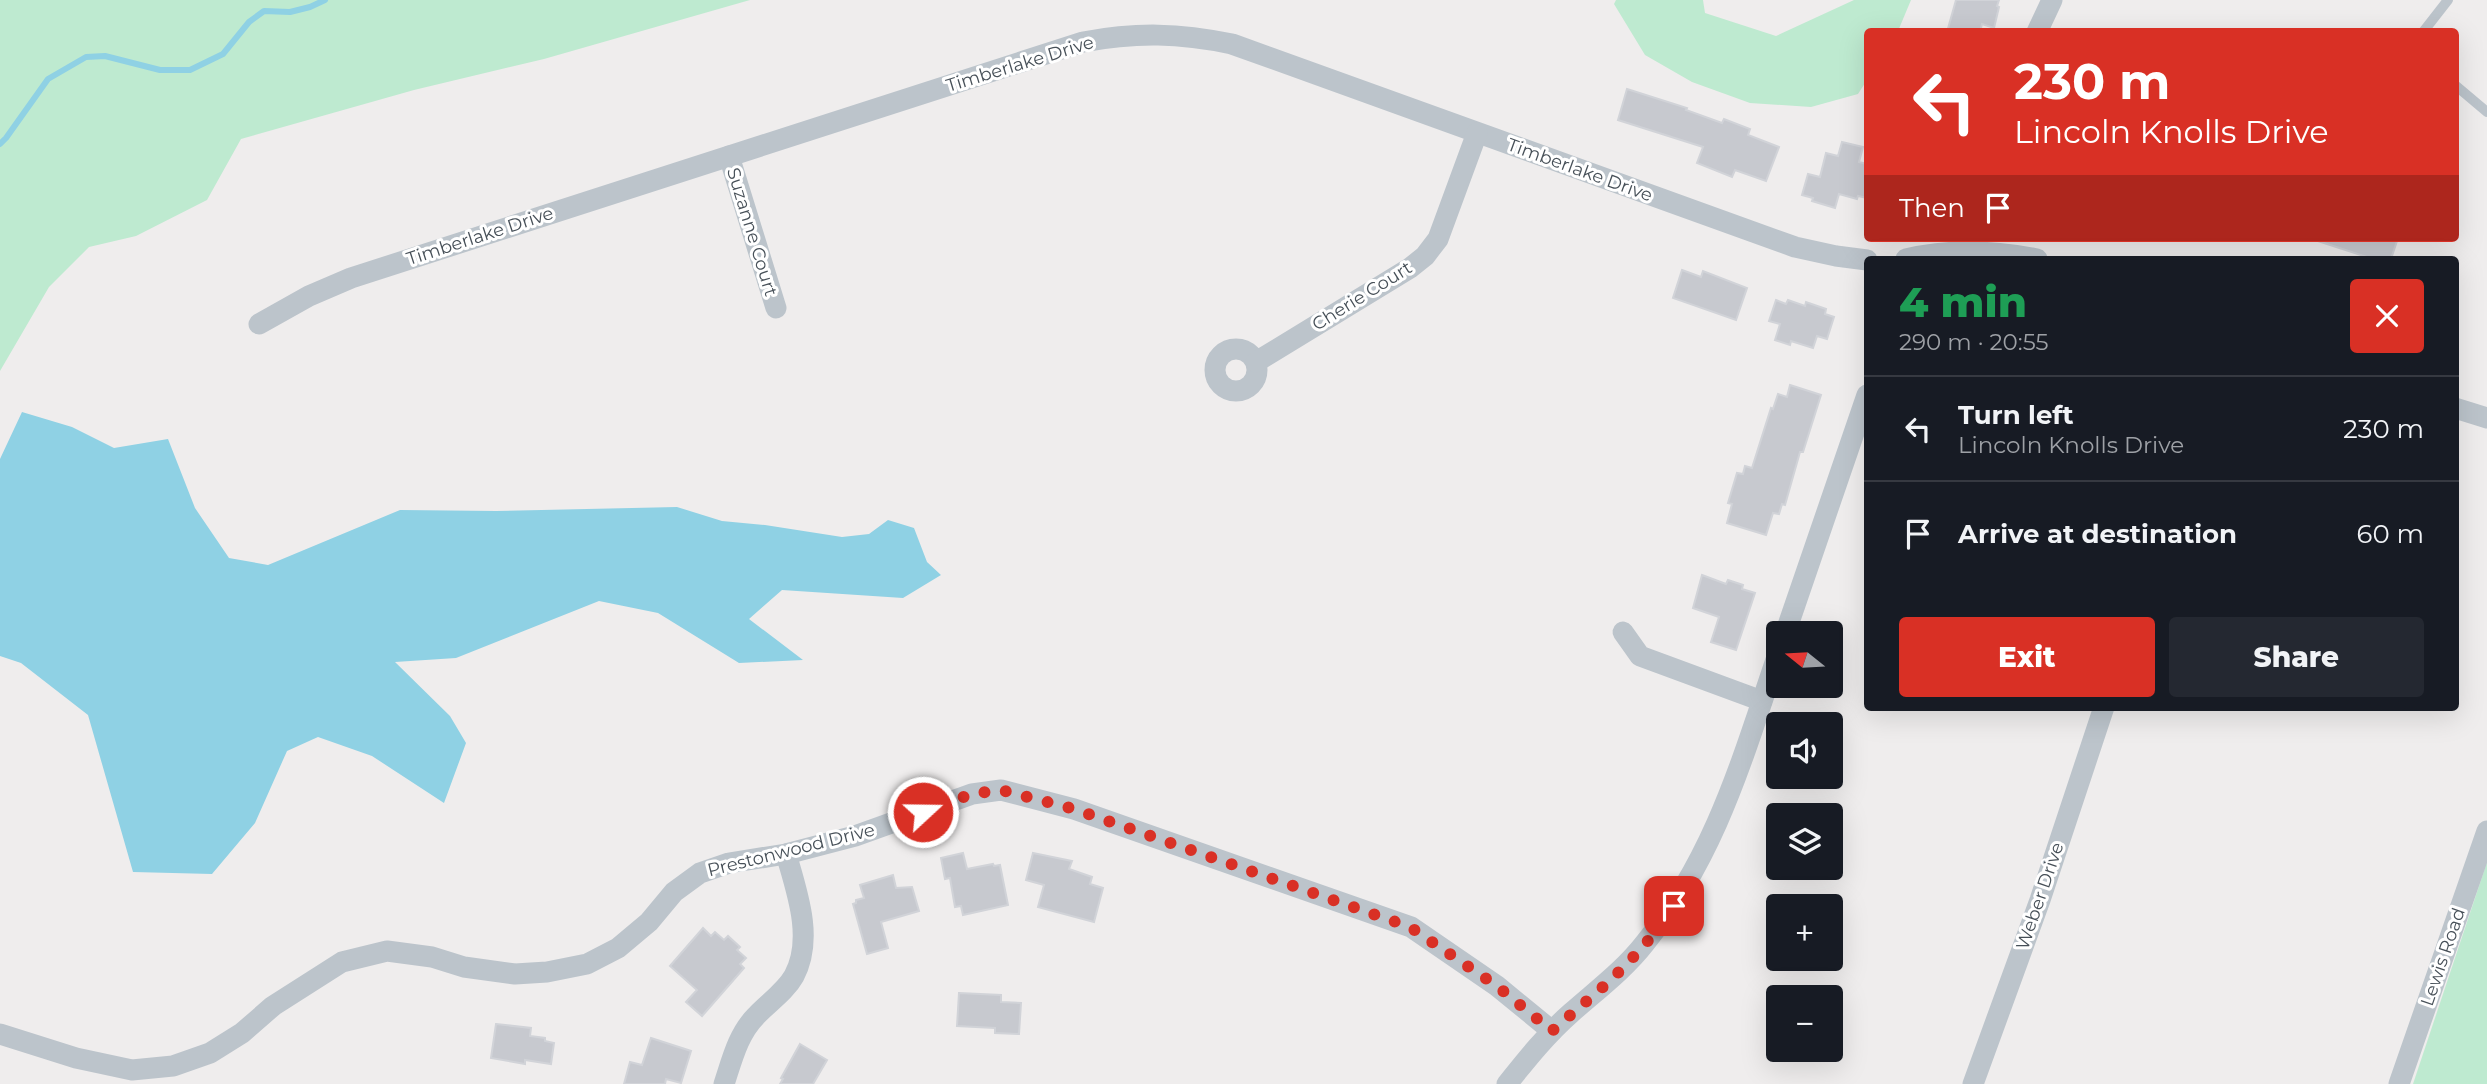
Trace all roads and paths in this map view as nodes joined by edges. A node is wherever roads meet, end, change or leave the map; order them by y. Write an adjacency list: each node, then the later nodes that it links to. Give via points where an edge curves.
1 (2052, 0): 3 (street)
2 (2448, 0): 4 (lane)
3 (2040, 28)
4 (2426, 28)
5 (2459, 88): 6 (lane)
6 (2487, 112)
7 (1477, 133): 8 (street, Timberlake Drive, via 1233,44 1151,33 1083,42); 12 (street, Timberlake Drive, via 1795,247); 15 (street, Cherie Court, via 1438,239 1425,256)
8 (729, 156): 13 (street, Suzanne Court); 14 (street, Timberlake Drive, via 351,278)
9 (2005, 245): 10 (street); 11 (street)
10 (1923, 256)
11 (2030, 256)
12 (1864, 260)
13 (776, 308)
14 (259, 324)
15 (1256, 362)
16 (1864, 404): 19 (street)
17 (2459, 409): 18 (street)
18 (2487, 418)
19 (1789, 621)
20 (1623, 632): 22 (street, via 1640,656)
21 (1766, 689): 22 (street)
22 (1762, 701): 26 (street, via 1722,816 1674,906 1611,980)
23 (2103, 711): 30 (street, Weber Drive)
24 (2485, 845): 31 (street, Lewis Road)
25 (786, 854): 26 (street, Prestonwood Drive, via 855,836 972,794 1001,790 1074,809 1410,927 1487,979); 27 (street, Prestonwood Drive, via 729,863 700,873 674,892 649,922 618,948 587,964 515,974 387,951 342,962 210,1053 173,1066 132,1070); 28 (street, via 800,908 802,952 794,976 739,1040)
26 (1552, 1031): 29 (street)
27 (0, 1034)
28 (724, 1084)
29 (1507, 1084)
30 (1973, 1084)
31 (2399, 1084)

